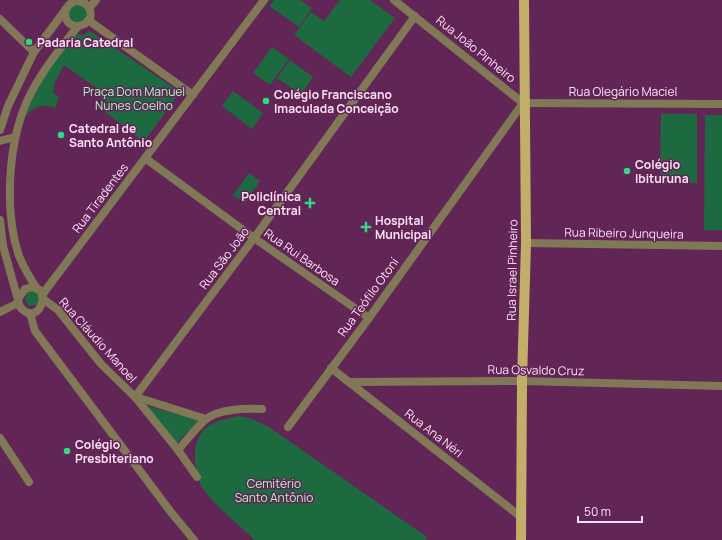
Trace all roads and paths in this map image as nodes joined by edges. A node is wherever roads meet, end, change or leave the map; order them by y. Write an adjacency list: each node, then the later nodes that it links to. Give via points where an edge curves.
1 (96, 0): 6 (street)
2 (264, 0): 12 (street, Rua Tiradentes)
3 (394, 0): 7 (street, Rua João Pinheiro)
4 (524, 0): 13 (main road, Rua Israel Pinheiro)
5 (70, 3): 6 (street, via 84,2); 10 (street, via 66,17 74,26); 11 (street)
6 (89, 8): 9 (street)
7 (415, 16): 13 (street, Rua João Pinheiro); 20 (street, Rua São João)
8 (0, 19): 11 (street)
9 (88, 20): 10 (street); 12 (street)
10 (78, 26): 16 (street, via 39,79 27,102)
11 (34, 52): 15 (street, via 8,106)
12 (193, 95): 18 (street, Rua Tiradentes)
13 (524, 103): 14 (street, Rua Olegário Maciel); 21 (main road, Rua Israel Pinheiro); 27 (street, Rua Teófilo Otoní)
14 (722, 104)
15 (0, 130)
16 (15, 137): 17 (street); 23 (street, via 10,204 14,234 19,256)
17 (0, 141)
18 (145, 158): 20 (street, Rua Rui Barbosa); 23 (street, Rua Tiradentes)
19 (0, 220): 24 (street, via 3,246)
20 (254, 238): 27 (street, Rua Rui Barbosa); 32 (street, Rua São João)
21 (526, 243): 22 (street, Rua Ribeiro Junqueira); 30 (main road, Rua Israel Pinheiro)
22 (722, 246)
23 (41, 294): 24 (street, via 25,289); 26 (street, via 41,307); 32 (street, Rua Cláudio Manoel, via 58,310 101,364)
24 (18, 301): 25 (street); 26 (street, via 22,310)
25 (0, 312)
26 (30, 312): 41 (street, via 35,331)
27 (369, 318): 28 (street, Rua Teófilo Otoní)
28 (331, 368): 29 (street, Rua Ana Néri); 35 (street, Rua Teófilo Otoní)
29 (351, 382): 30 (street, Rua Osvaldo Cruz); 40 (street, Rua Ana Néri)
30 (522, 382): 31 (street, Rua Osvaldo Cruz); 40 (main road, Rua Israel Pinheiro)
31 (722, 386)
32 (135, 397): 34 (street, Rua Cláudio Manoel); 37 (street, Rua Cláudio Manoel)
33 (262, 409): 34 (street, via 229,410)
34 (206, 418): 37 (street)
35 (288, 427)
36 (0, 438): 39 (street)
37 (178, 450): 38 (street, Rua Cláudio Manoel)
38 (197, 477)
39 (29, 482)
40 (521, 517): 42 (main road, Rua Israel Pinheiro)
41 (194, 540)
42 (521, 540)

